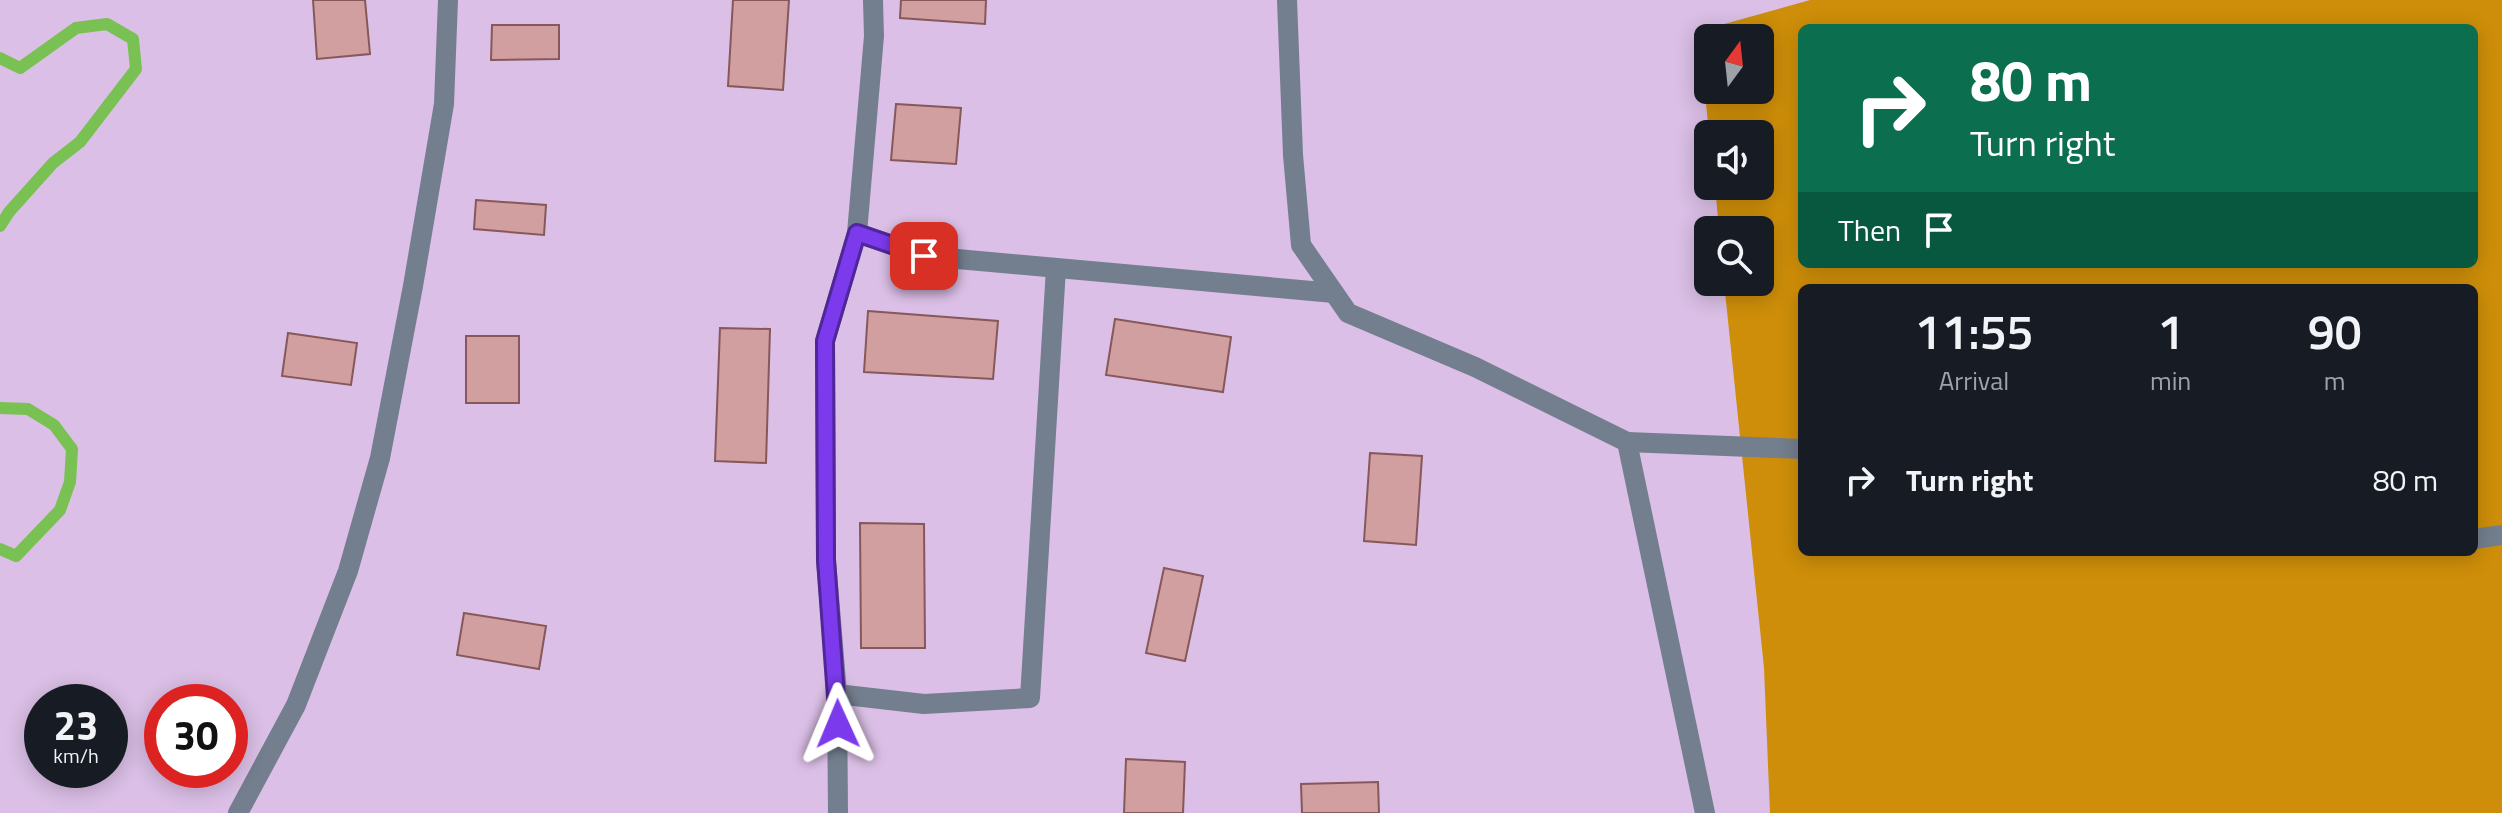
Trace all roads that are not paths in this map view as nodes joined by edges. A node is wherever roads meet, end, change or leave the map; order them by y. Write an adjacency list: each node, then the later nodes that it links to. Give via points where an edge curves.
1 (448, 0): 12 (street, via 444,104 380,458 348,571 296,705)
2 (873, 0): 4 (street)
3 (1287, 0): 6 (street, via 1301,245)
4 (857, 233): 5 (street, via 924,256); 11 (street, via 825,341 826,560)
5 (1056, 268): 6 (street); 11 (street, via 1030,698 924,704)
6 (1334, 293): 7 (street, via 1348,313 1475,367)
7 (1627, 442): 8 (street); 14 (street)
8 (1798, 449)
9 (2502, 535): 10 (street)
10 (2478, 538)
11 (837, 694): 13 (street)
12 (238, 813)
13 (838, 813)
14 (1705, 813)

